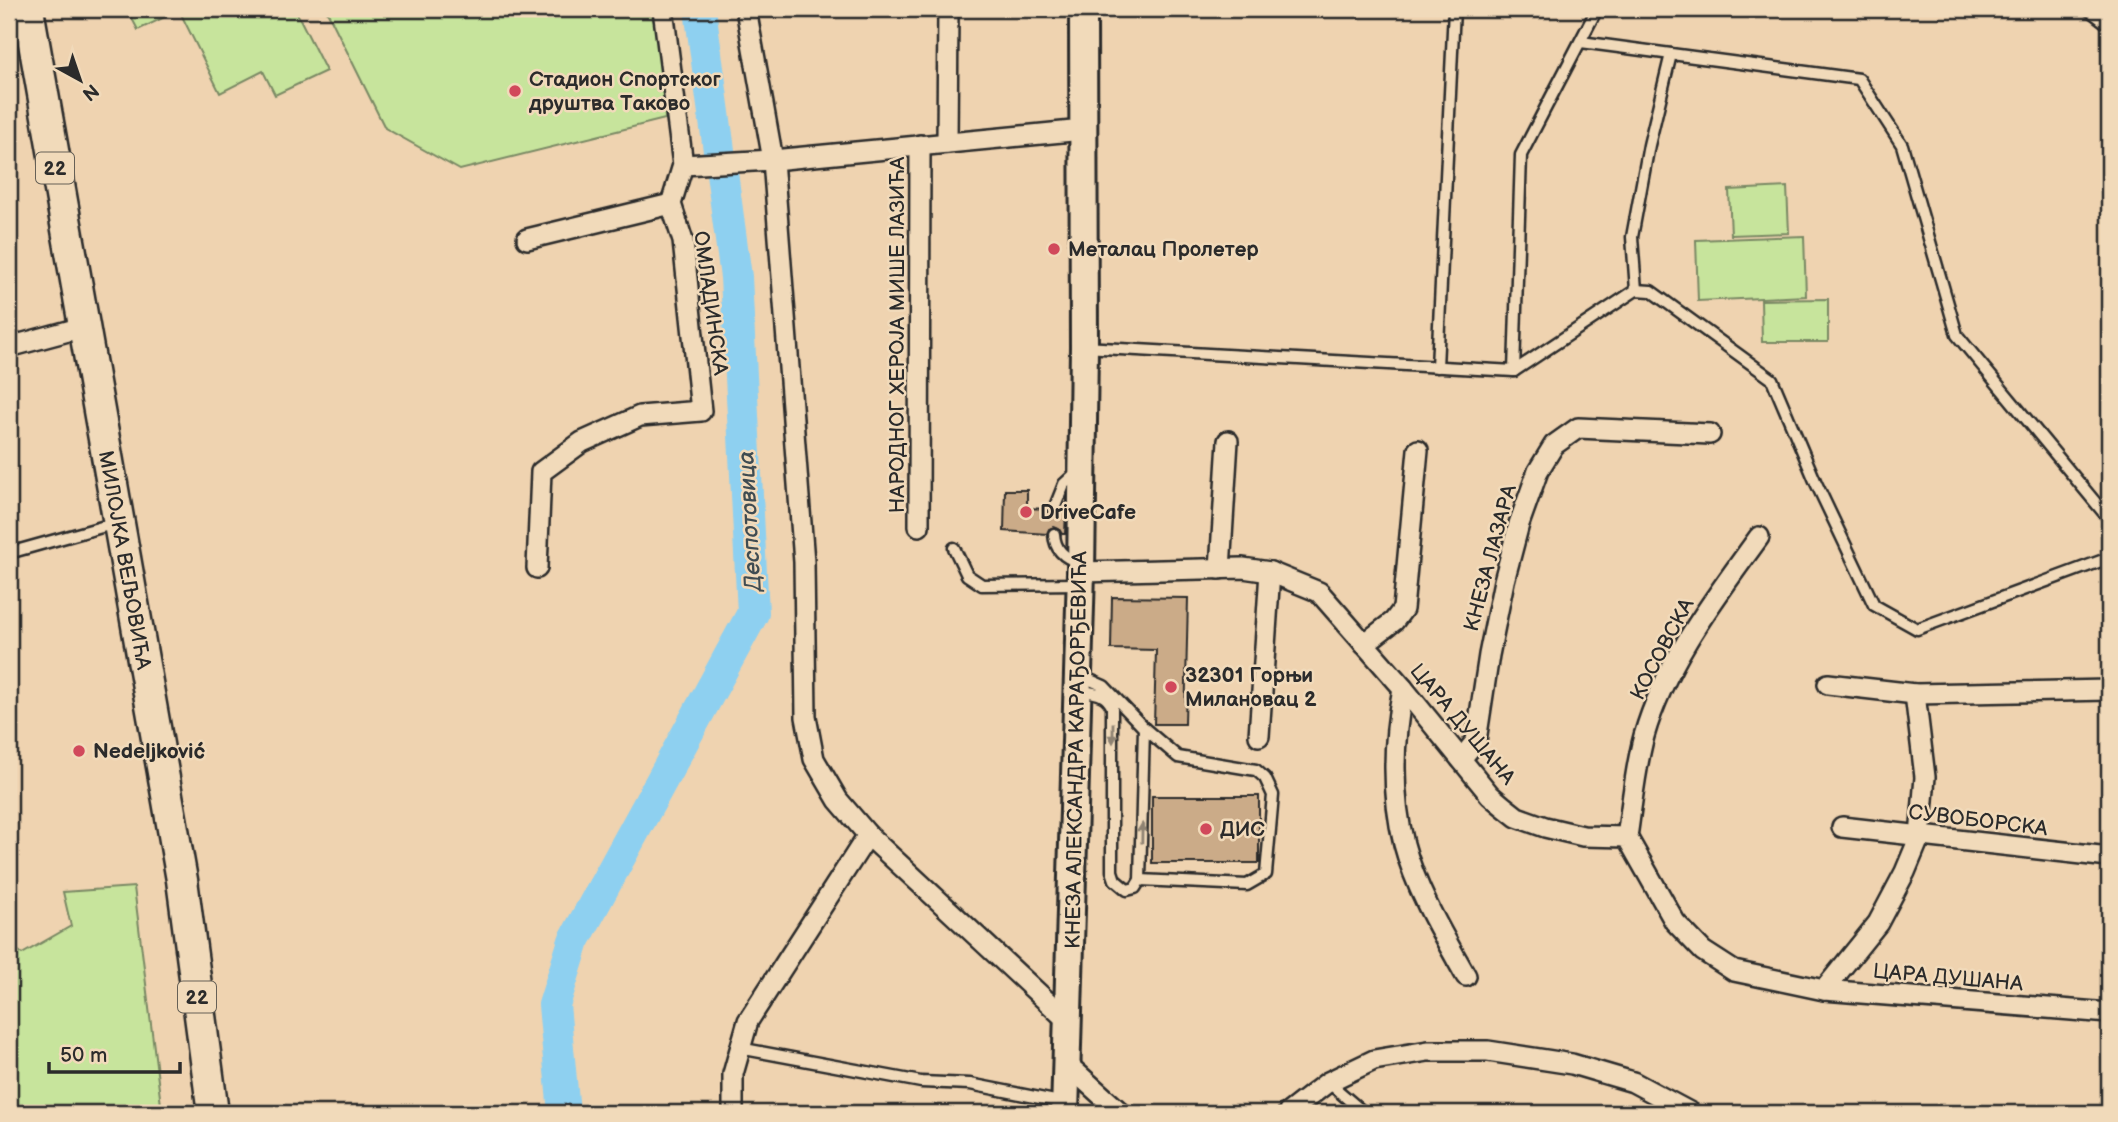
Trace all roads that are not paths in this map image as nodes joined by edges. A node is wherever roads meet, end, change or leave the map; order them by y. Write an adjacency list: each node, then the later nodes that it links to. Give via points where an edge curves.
1 (28, 9): 20 (main road, МИЛОЈКА ВЕЉОВИЋА / 22)
2 (663, 9): 16 (street)
3 (746, 9): 15 (street)
4 (948, 9): 13 (street)
5 (1083, 9): 12 (street, КНЕЗА АЛЕКСАНДРА КАРАЂОРЂЕВИЋА)
6 (1454, 9): 23 (lane)
7 (1597, 9): 10 (lane)
8 (2088, 9): 9 (lane)
9 (2109, 25)
10 (1581, 42): 11 (lane); 24 (lane, via 1521,155)
11 (1671, 54): 19 (lane, via 1632,237); 30 (lane, via 1859,79 1902,145 1957,335)
12 (1083, 130): 13 (street); 22 (street, КНЕЗА АЛЕКСАНДРА КАРАЂОРЂЕВИЋА)
13 (947, 143): 14 (street)
14 (920, 145): 15 (street); 32 (street, НАРОДНОГ ХЕРОЈА МИШЕ ЛАЗИЋА)
15 (773, 160): 16 (street); 52 (street, via 804,562 806,717 814,758 838,800)
16 (690, 165): 17 (street)
17 (671, 204): 18 (street); 38 (street, ОМЛАДИНСКА, via 683,241 701,411 640,416 582,442 541,472)
18 (527, 239)
19 (1636, 290): 24 (lane); 37 (lane, via 1651,291 1772,379 1874,605 1917,629)
20 (83, 327): 21 (street); 31 (main road, МИЛОЈКА ВЕЉОВИЋА / 22)
21 (9, 347)
22 (1084, 347): 23 (lane); 28 (street, КНЕЗА АЛЕКСАНДРА КАРАЂОРЂЕВИЋА)
23 (1437, 367): 24 (lane)
24 (1514, 372)
25 (1710, 435): 50 (street, КНЕЗА ЛАЗАРА, via 1578,428 1553,445 1519,524 1489,655 1476,741)
26 (1228, 441): 39 (street)
27 (1418, 450): 42 (street, via 1403,609)
28 (1082, 469): 29 (lane, via 1064,484); 41 (street, КНЕЗА АЛЕКСАНДРА КАРАЂОРЂЕВИЋА)
29 (1054, 509)
30 (2109, 519)
31 (117, 523): 36 (lane); 65 (main road, МИЛОЈКА ВЕЉОВИЋА / 22, via 182,880)
32 (919, 526)
33 (1054, 534): 41 (lane, via 1055,545)
34 (1759, 537): 54 (street, КОСОВСКА, via 1702,618 1660,694 1644,737)
35 (954, 548): 41 (lane, via 967,575 982,585)
36 (9, 553)
37 (2109, 558)
38 (537, 568)
39 (1220, 569): 40 (street, ЦАРА ДУШАНА); 41 (street, ЦАРА ДУШАНА)
40 (1270, 572): 42 (street, ЦАРА ДУШАНА, via 1319,592); 49 (street)
41 (1081, 573): 43 (street, КНЕЗА АЛЕКСАНДРА КАРАЂОРЂЕВИЋА)
42 (1364, 644): 45 (street, ЦАРА ДУШАНА)
43 (1078, 682): 48 (lane, via 1104,686); 56 (lane, one-way to 56, via 1109,699 1112,707 1112,872 1127,890); 60 (street, КНЕЗА АЛЕКСАНДРА КАРАЂОРЂЕВИЋА)
44 (1828, 684): 47 (street)
45 (1403, 688): 50 (street, ЦАРА ДУШАНА); 57 (street, via 1395,772 1405,847 1432,914)
46 (2109, 690): 47 (street)
47 (1914, 694): 53 (street, via 1925,777)
48 (1144, 728): 56 (lane, one-way to 48); 56 (lane, via 1178,757 1256,770 1273,795 1266,874 1258,880 1247,885)
49 (1259, 736)
50 (1461, 760): 54 (street, ЦАРА ДУШАНА, via 1490,795 1517,817 1583,836)
51 (1842, 827): 53 (street, СУВОБОРСКА)
52 (868, 835): 60 (street); 61 (street, via 748,1021)
53 (1920, 836): 55 (street, СУВОБОРСКА); 58 (street, via 1878,923)
54 (1627, 837): 58 (street, ЦАРА ДУШАНА, via 1675,922 1703,951 1734,971)
55 (2109, 857)
56 (1140, 880)
57 (1466, 976)
58 (1824, 990): 59 (street, ЦАРА ДУШАНА)
59 (2109, 1013)
60 (1068, 1021): 62 (street, КНЕЗА АЛЕКСАНДРА КАРАЂОРЂЕВИЋА)
61 (738, 1048): 64 (lane, via 921,1082 970,1084); 66 (street)
62 (1068, 1065): 64 (street, КНЕЗА АЛЕКСАНДРА КАРАЂОРЂЕВИЋА); 67 (street)
63 (1328, 1082): 68 (street); 69 (lane); 70 (street, via 1374,1060 1428,1051 1488,1051 1572,1064 1633,1082)
64 (1066, 1108)
65 (213, 1113)
66 (733, 1113)
67 (1121, 1113)
68 (1289, 1113)
69 (1364, 1113)
70 (1691, 1113)

